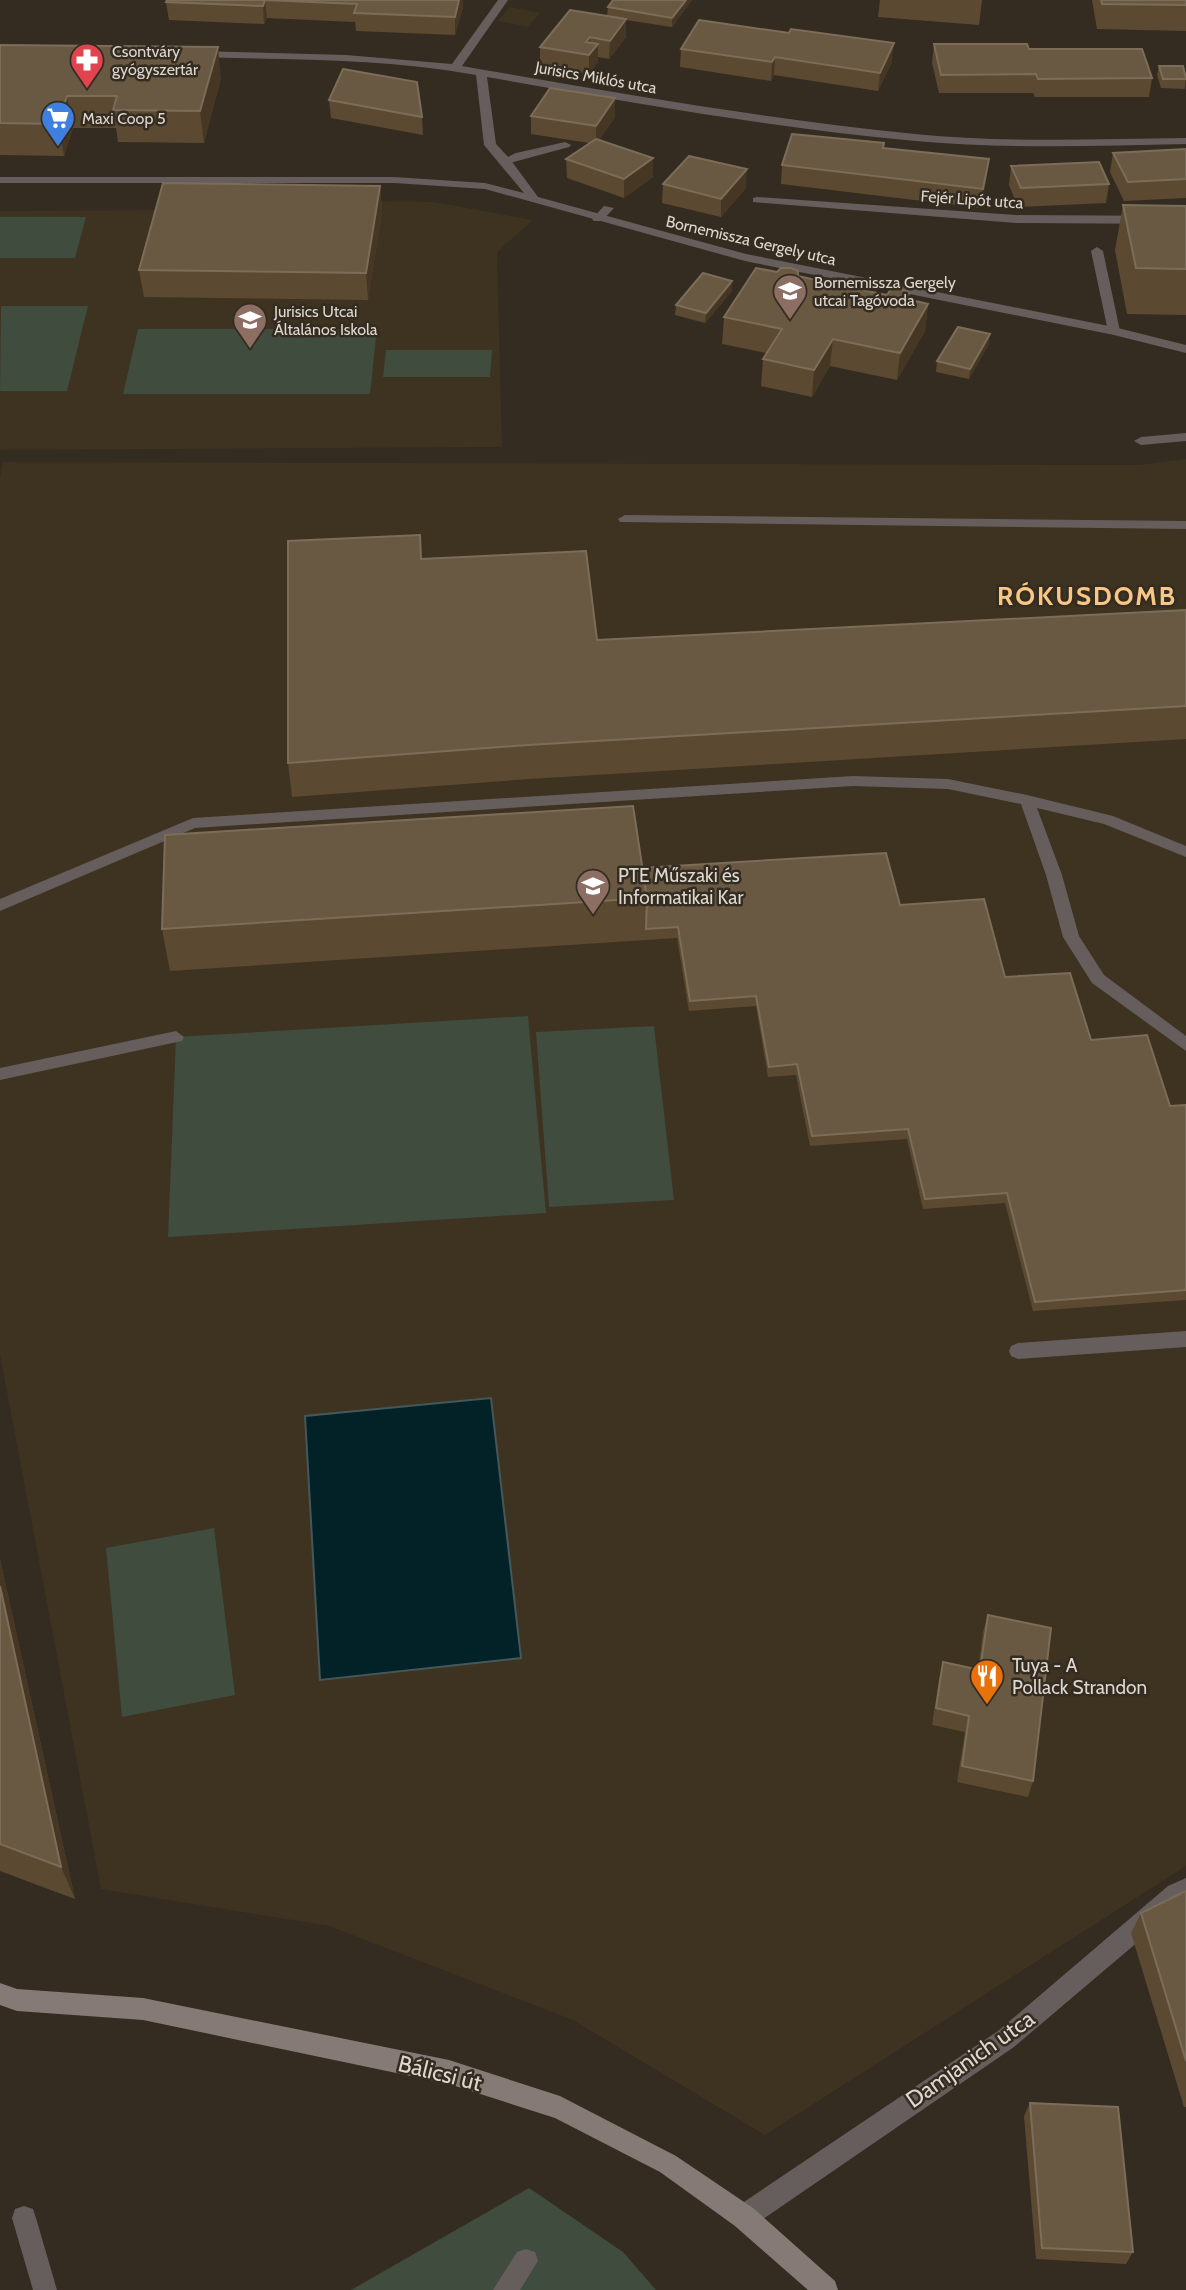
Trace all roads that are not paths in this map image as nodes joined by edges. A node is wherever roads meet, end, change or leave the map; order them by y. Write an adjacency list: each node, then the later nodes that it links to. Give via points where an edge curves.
1 (503, 0): 3 (street)
2 (182, 54): 3 (street, Jurisics Miklós utca, via 346,58)
3 (455, 68): 4 (street, Jurisics Miklós utca)
4 (481, 72): 5 (street, Jurisics Miklós utca, via 684,108 917,138); 7 (street, via 490,145)
5 (1186, 141)
6 (565, 145): 7 (street)
7 (506, 161): 9 (street)
8 (0, 180): 9 (street, via 432,181 485,186)
9 (534, 199): 12 (street, Bornemissza Gergely utca)
10 (757, 200): 13 (street, Fejér Lipót utca, via 1016,219)
11 (608, 208): 12 (street)
12 (598, 219): 15 (street, Bornemissza Gergely utca, via 745,257)
13 (1186, 220)
14 (1097, 251): 15 (street)
15 (1114, 331): 16 (street, Bornemissza Gergely utca)
16 (1186, 349)
17 (1186, 436): 18 (street)
18 (1141, 441)
19 (625, 519): 20 (street)
20 (1186, 525)
21 (1027, 800): 22 (street, via 1108,820); 23 (street, via 948,784 853,781 193,823); 25 (street, via 1071,937 1098,979)
22 (1186, 852)
23 (0, 905)
24 (176, 1037): 26 (street)
25 (1186, 1045)
26 (0, 1074)
27 (1186, 1339): 28 (street)
28 (1018, 1351)
29 (1186, 1889): 31 (street, Damjanich utca, via 1006,2039)
30 (0, 1994): 31 (street, Bálicsi út, via 16,2000 143,2009 449,2072 560,2108 668,2164)
31 (744, 2217): 36 (street, Bálicsi út)
32 (24, 2218): 34 (street)
33 (526, 2261): 35 (street)
34 (45, 2290)
35 (505, 2290)
36 (826, 2290)

